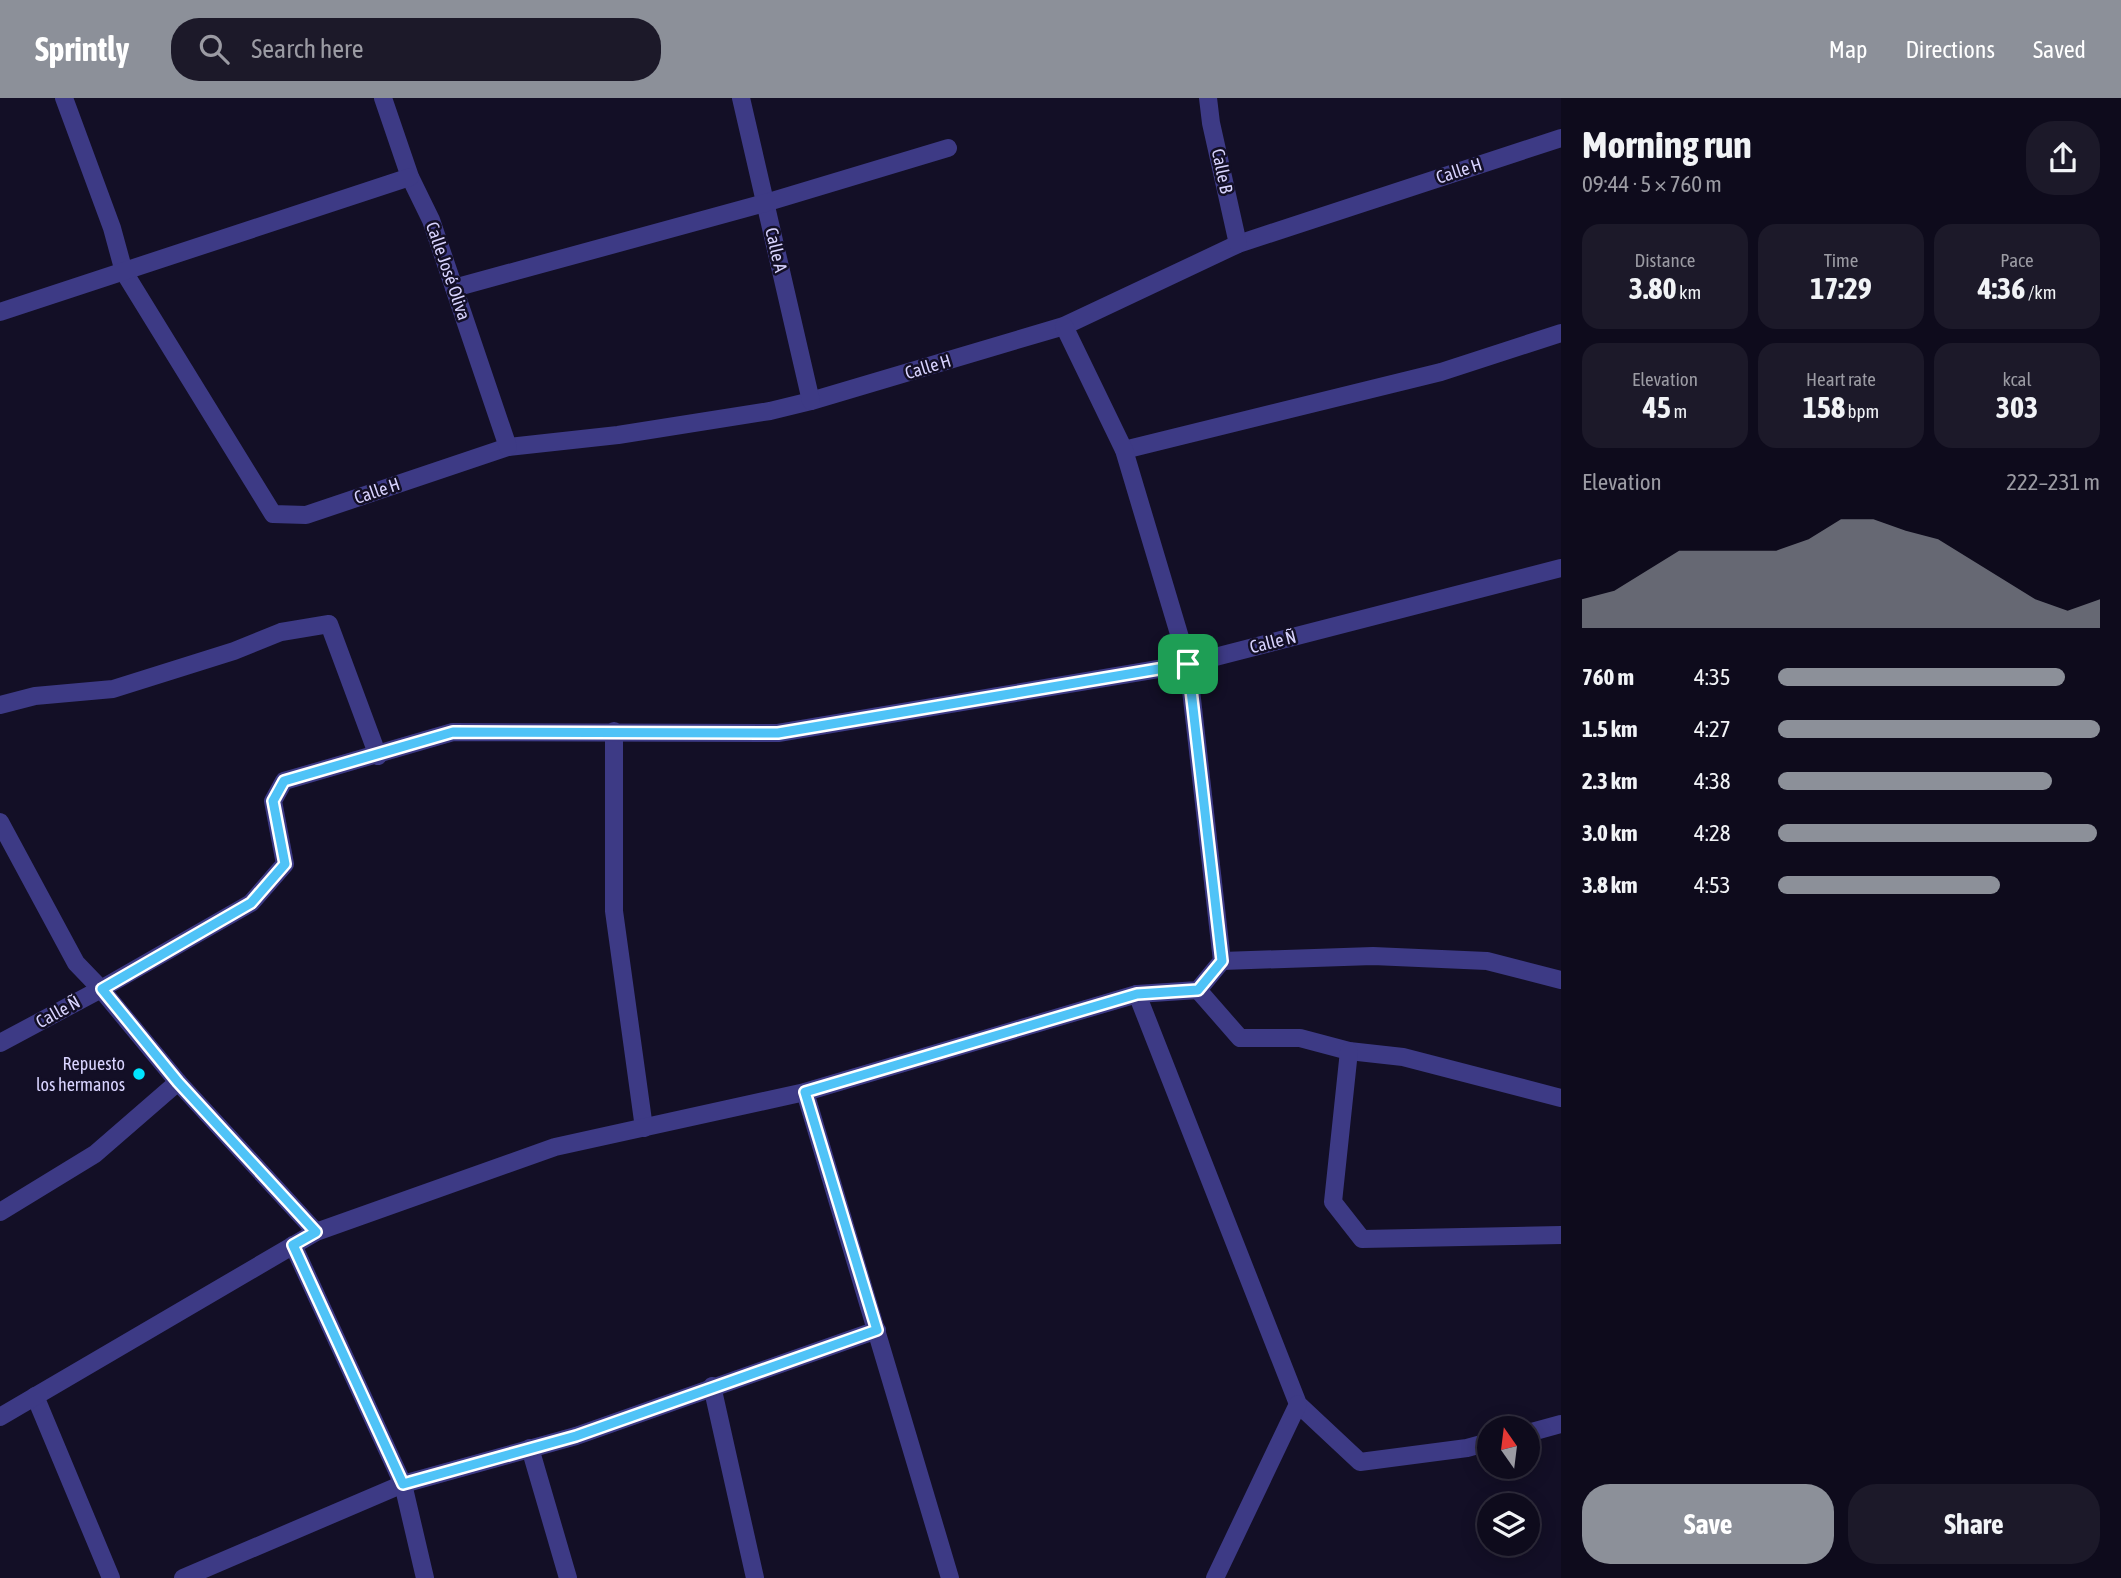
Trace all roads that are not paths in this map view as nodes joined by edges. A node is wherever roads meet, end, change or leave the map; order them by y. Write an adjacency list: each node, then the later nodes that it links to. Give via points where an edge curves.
1 (64, 98): 10 (street)
2 (383, 98): 7 (street, Calle José Oliva)
3 (741, 98): 8 (street, Calle A)
4 (1208, 98): 9 (street, Calle B)
5 (1561, 138): 9 (street, Calle H)
6 (948, 148): 8 (street)
7 (410, 177): 10 (street); 11 (street, Calle José Oliva, via 431,220)
8 (765, 203): 11 (street); 15 (street, Calle A)
9 (1238, 244): 13 (street, Calle H)
10 (124, 272): 12 (street); 16 (street, Calle H, via 273,514 306,515)
11 (454, 288): 16 (street, Calle José Oliva)
12 (0, 312)
13 (1063, 326): 15 (street, Calle H); 17 (street)
14 (1561, 333): 17 (street, via 1441,372)
15 (811, 401): 16 (street, Calle H, via 618,435)
16 (508, 447)
17 (1124, 450): 19 (street)
18 (1561, 568): 19 (street, Calle Ñ)
19 (1188, 664): 21 (street, Calle Ñ, via 778,733); 24 (street)
20 (0, 705): 22 (street, via 35,696 113,689 281,632 329,624)
21 (614, 731): 22 (street, Calle Ñ, via 453,732); 34 (street, via 614,911)
22 (378, 756): 26 (street, Calle Ñ, via 284,781 273,801 285,864 251,903)
23 (0, 822): 26 (street, via 76,963)
24 (1222, 961): 25 (street, via 1373,956 1488,961); 27 (street)
25 (1561, 980)
26 (102, 989): 29 (street, Calle Ñ); 31 (street)
27 (1198, 990): 28 (street); 30 (street, via 1240,1038 1300,1038)
28 (1137, 994): 32 (street); 42 (street)
29 (0, 1043)
30 (1349, 1051): 33 (street, via 1403,1057); 37 (street, via 1333,1202 1362,1239)
31 (178, 1082): 35 (street, via 95,1154); 36 (street)
32 (805, 1092): 34 (street); 39 (street)
33 (1561, 1098)
34 (643, 1128): 36 (street, via 555,1147)
35 (0, 1212)
36 (316, 1232): 38 (street)
37 (1561, 1235)
38 (293, 1245): 41 (street); 48 (street)
39 (877, 1330): 40 (street); 54 (street)
40 (712, 1386): 47 (street); 53 (street)
41 (35, 1396): 43 (street); 49 (street)
42 (1298, 1404): 46 (street, via 1360,1462); 55 (street)
43 (0, 1417)
44 (1561, 1424): 45 (street)
45 (1540, 1430)
46 (1477, 1445)
47 (530, 1448): 48 (street); 52 (street)
48 (403, 1484): 50 (street); 51 (street)
49 (111, 1578)
50 (183, 1578)
51 (425, 1578)
52 (568, 1578)
53 (755, 1578)
54 (950, 1578)
55 (1214, 1578)

